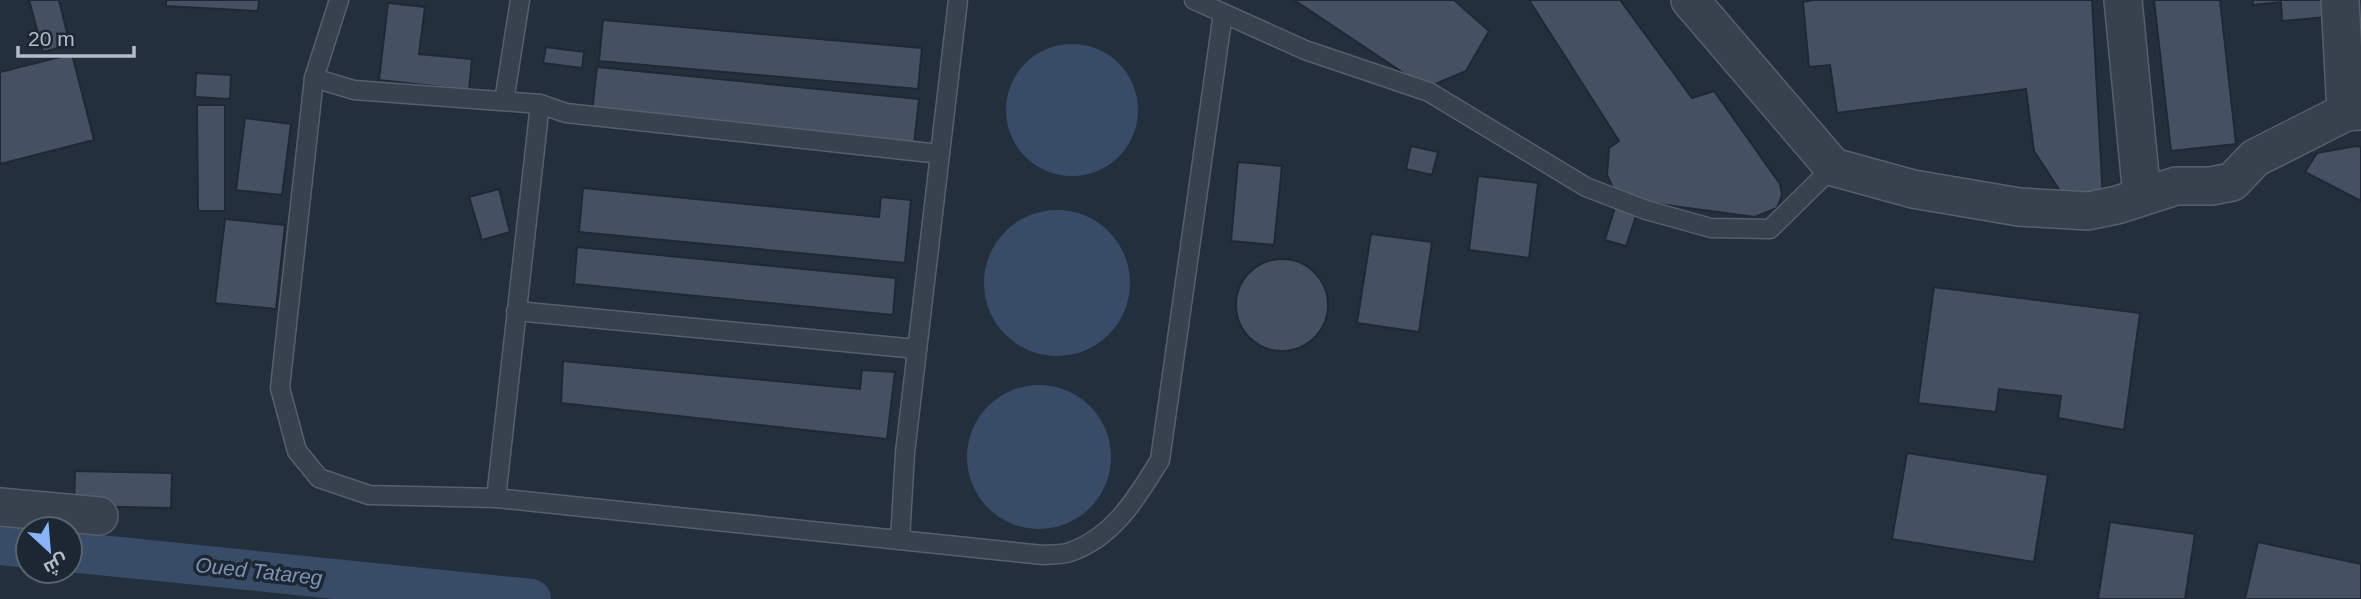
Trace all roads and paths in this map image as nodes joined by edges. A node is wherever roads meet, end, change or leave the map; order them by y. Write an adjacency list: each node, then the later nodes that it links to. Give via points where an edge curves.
1 (339, 0): 9 (lane)
2 (520, 0): 10 (lane)
3 (958, 0): 13 (lane)
4 (1194, 0): 8 (lane)
5 (2123, 0): 15 (street)
6 (2340, 0): 12 (street)
7 (1707, 6): 14 (street)
8 (1223, 13): 14 (lane, via 1305,50 1429,92 1586,187 1710,228 1770,229); 21 (lane, via 1160,460 1130,509 1070,552 1043,555)
9 (314, 78): 10 (lane, via 354,90); 18 (lane, via 280,388 297,451 319,478 369,495)
10 (504, 101): 11 (lane)
11 (540, 104): 13 (lane, via 566,113); 16 (lane)
12 (2353, 112): 15 (street, via 2255,158 2232,182 2176,186)
13 (940, 154): 17 (lane)
14 (1833, 167): 15 (street, via 1913,189 2019,207 2088,211)
15 (2142, 196)
16 (516, 311): 17 (lane); 18 (lane)
17 (917, 349): 21 (lane)
18 (496, 498): 21 (lane)
19 (0, 507): 20 (street)
20 (99, 516)
21 (900, 540)

